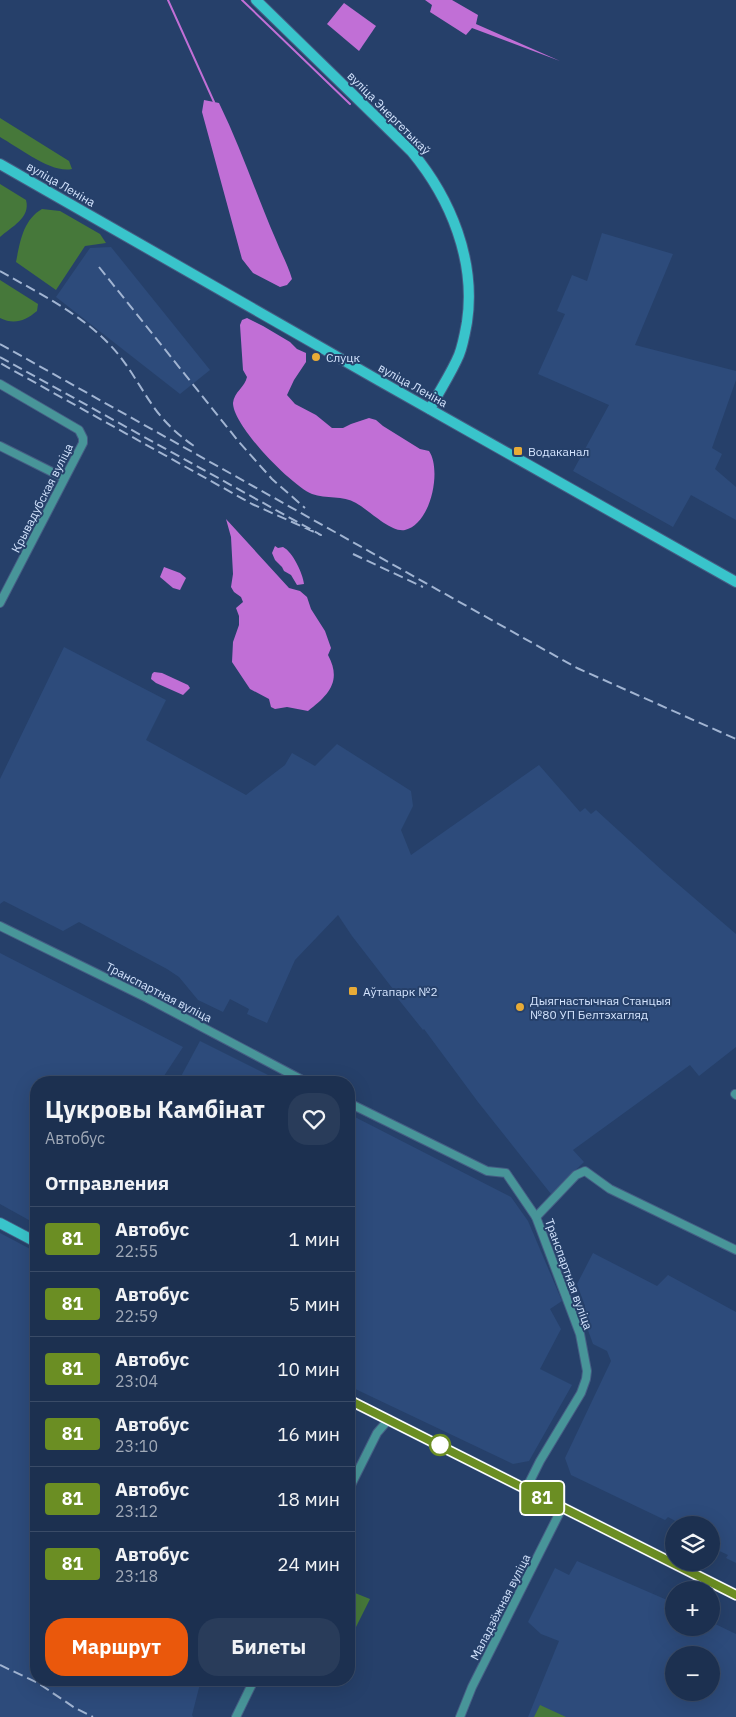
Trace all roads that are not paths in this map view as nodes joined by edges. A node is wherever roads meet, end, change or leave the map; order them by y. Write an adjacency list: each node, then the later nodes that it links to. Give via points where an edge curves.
1 (256, 0): 4 (street, вуліца Энергетыкаў, via 412,152 428,171 451,216 468,274 468,315 459,355)
2 (0, 164): 4 (street, вуліца Леніна)
3 (0, 384): 6 (street, Крывадубская вуліца, via 79,430 83,443)
4 (430, 409): 7 (street, вуліца Леніна)
5 (0, 446): 6 (street)
6 (64, 478): 8 (street, Крывадубская вуліца)
7 (736, 582)
8 (0, 603)
9 (0, 926): 10 (street, Транспартная вуліца, via 147,998)
10 (295, 1076)
11 (355, 1106): 12 (street, Транспартная вуліца, via 488,1171 506,1173)
12 (536, 1217): 15 (street, via 576,1175 585,1171 610,1188); 19 (street, Транспартная вуліца, via 580,1334 587,1370 581,1393)
13 (0, 1223): 14 (street)
14 (30, 1239)
15 (736, 1250)
16 (355, 1403): 17 (street)
17 (389, 1419): 18 (street, via 376,1433); 19 (street)
18 (355, 1477)
19 (526, 1490): 20 (street)
20 (562, 1508): 21 (street); 24 (street, Маладзёжная вуліца)
21 (736, 1595)
22 (251, 1686): 23 (street)
23 (236, 1717)
24 (460, 1717)

